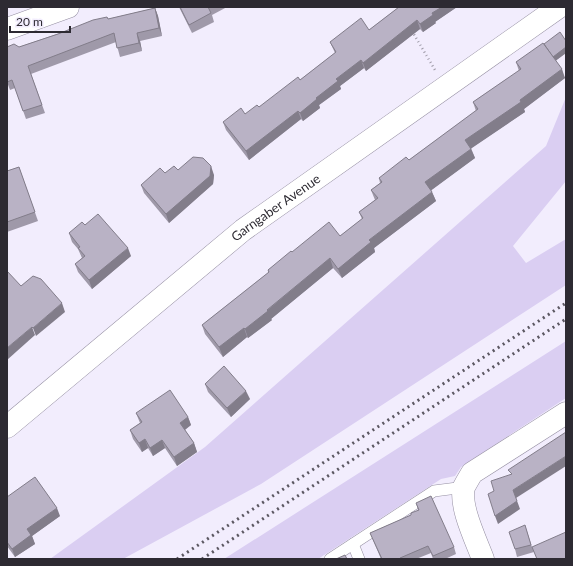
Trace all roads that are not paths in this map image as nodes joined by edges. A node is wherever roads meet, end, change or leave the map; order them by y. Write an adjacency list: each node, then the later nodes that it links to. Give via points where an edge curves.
1 (68, 7): 3 (street)
2 (559, 7): 5 (street, Garngaber Avenue, via 243,230)
3 (7, 29)
4 (566, 412): 6 (street, via 472,473)
5 (7, 427)
6 (464, 487): 7 (lane, via 434,491); 10 (street, via 466,513)
7 (353, 544): 8 (lane); 9 (lane)
8 (330, 559)
9 (359, 559)
10 (482, 559)

